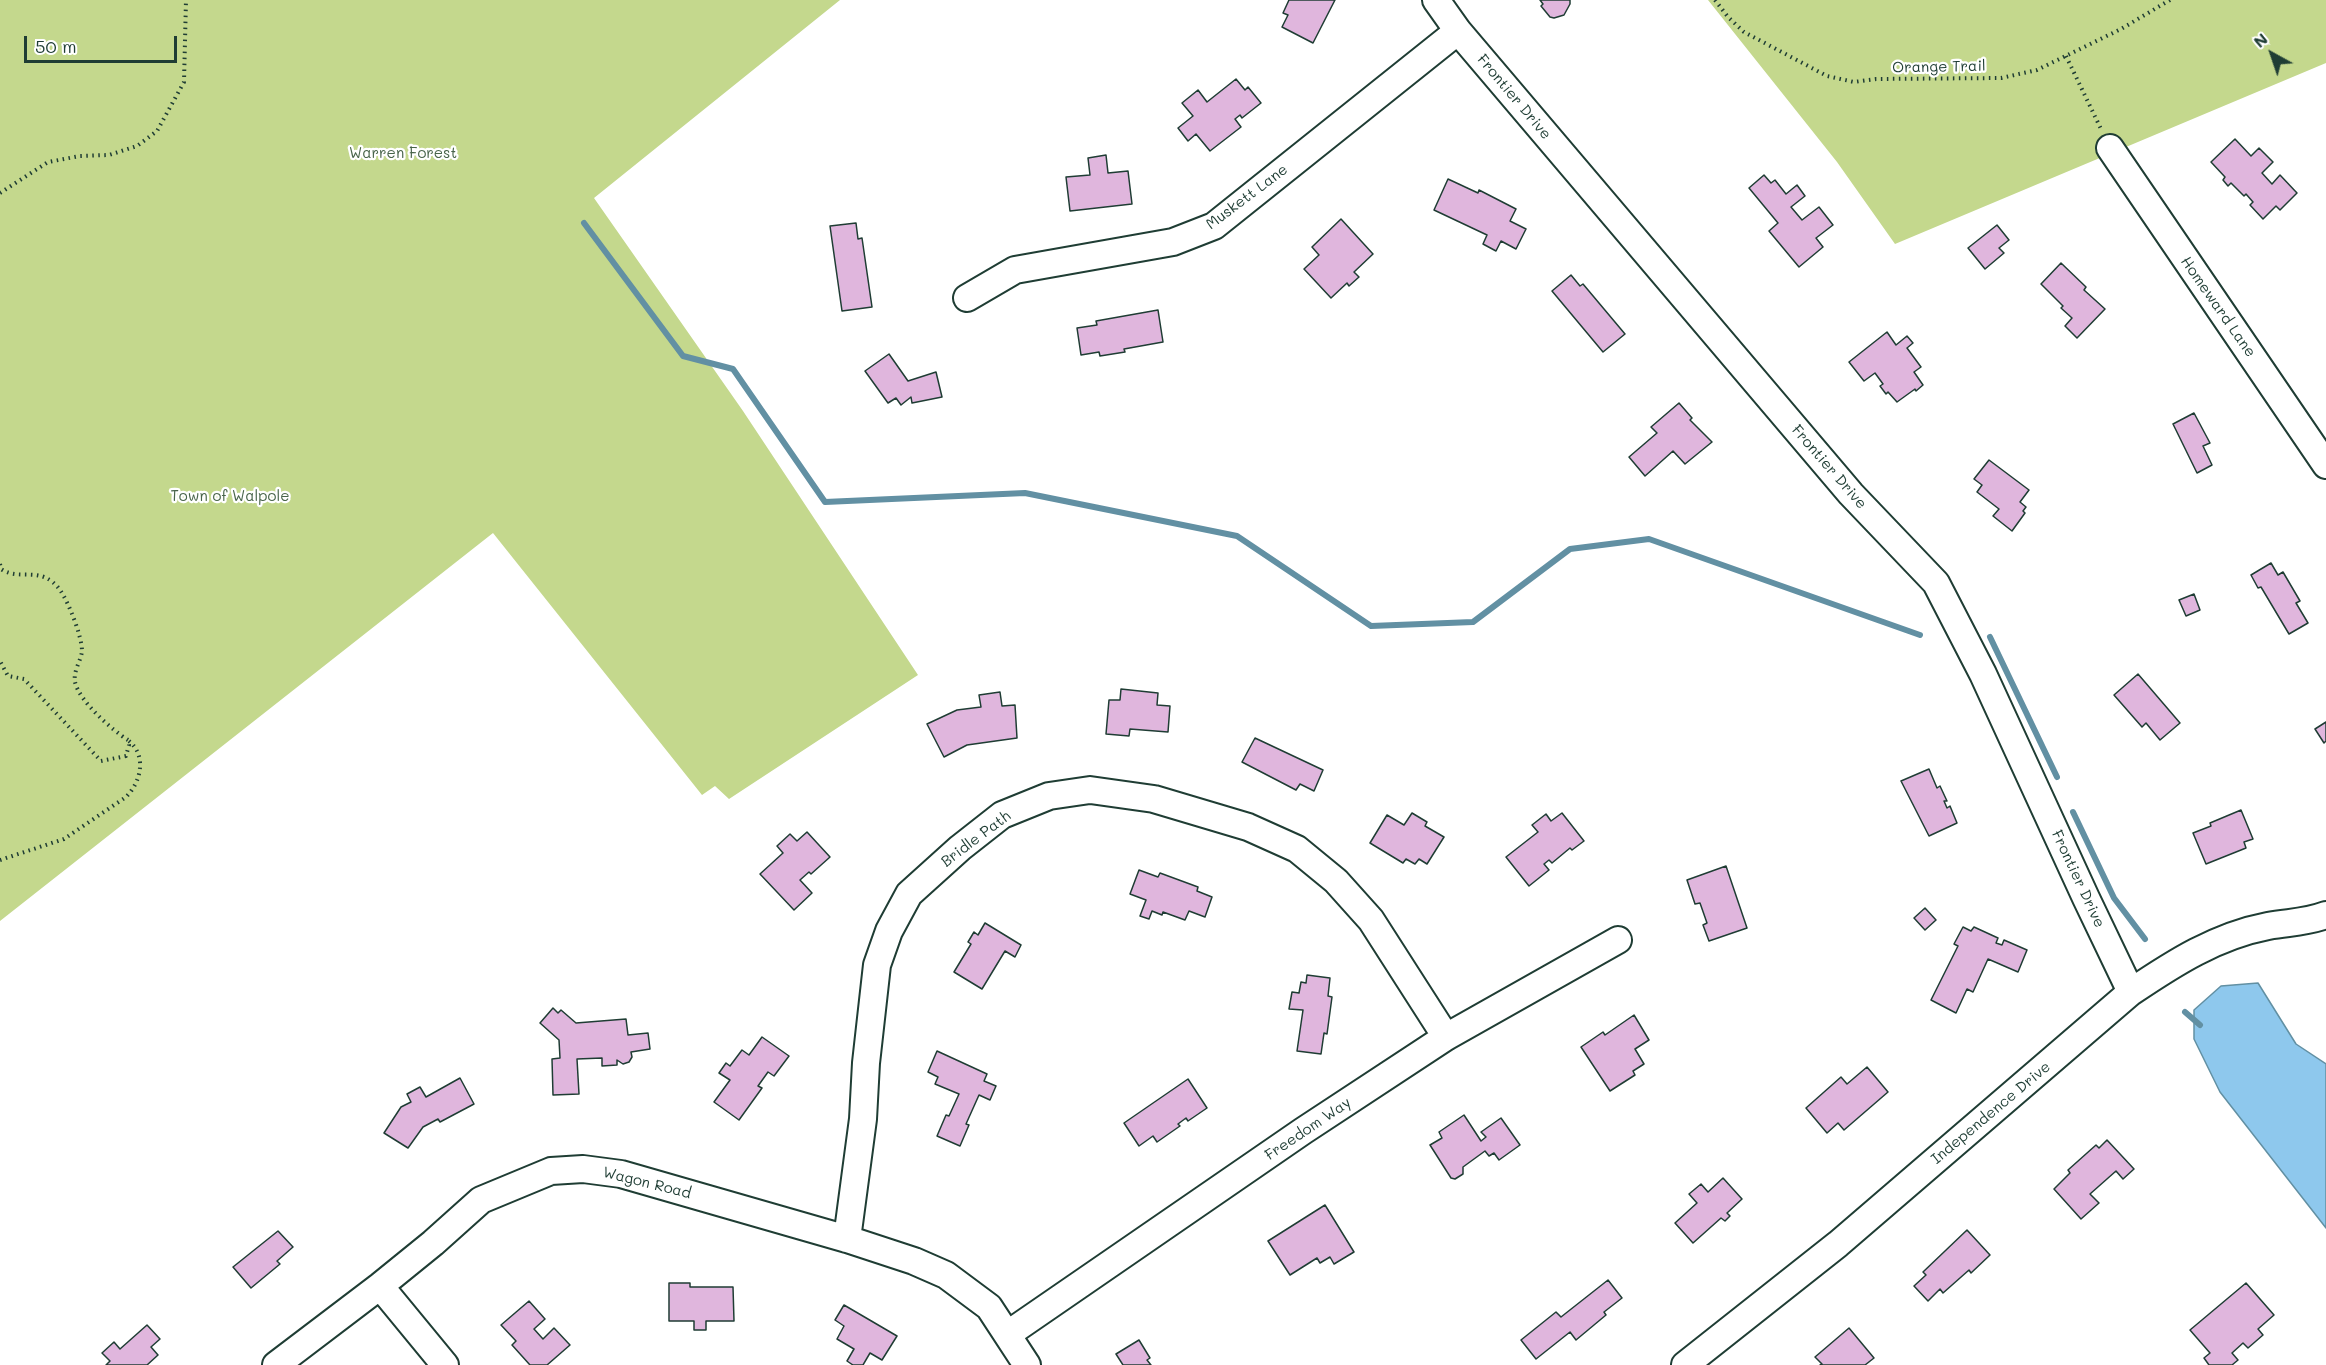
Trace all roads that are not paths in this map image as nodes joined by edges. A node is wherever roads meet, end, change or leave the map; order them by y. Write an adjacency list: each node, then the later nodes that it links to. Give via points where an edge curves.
1 (1436, 0): 2 (street, Frontier Drive)
2 (1458, 31): 4 (street, Muskett Lane, via 1214,226 1173,242 1015,270); 8 (street, Frontier Drive, via 1851,494 1936,583 1983,674)
3 (2110, 148): 5 (street, Homeward Lane)
4 (967, 298)
5 (2326, 465)
6 (2326, 915): 8 (street, Independence Drive, via 2302,923 2268,926 2215,943 2178,960)
7 (1618, 940): 9 (street, Freedom Way)
8 (2132, 992): 16 (street, Independence Drive, via 1838,1244)
9 (1446, 1037): 10 (street, Bridle Path, via 1371,920 1336,881 1296,849 1248,827 1154,799 1090,790 1049,796 1002,815 960,848 909,894 889,931 877,965); 12 (street, Freedom Way)
10 (847, 1239): 11 (street, Wagon Road, via 621,1174 583,1169 551,1171 481,1200); 12 (street, Wagon Road, via 946,1275 989,1307)
11 (380, 1286): 13 (street, Wagon Road); 14 (street)
12 (1008, 1334): 15 (street, Wagon Road)
13 (276, 1365)
14 (445, 1365)
15 (1027, 1365)
16 (1685, 1365)

